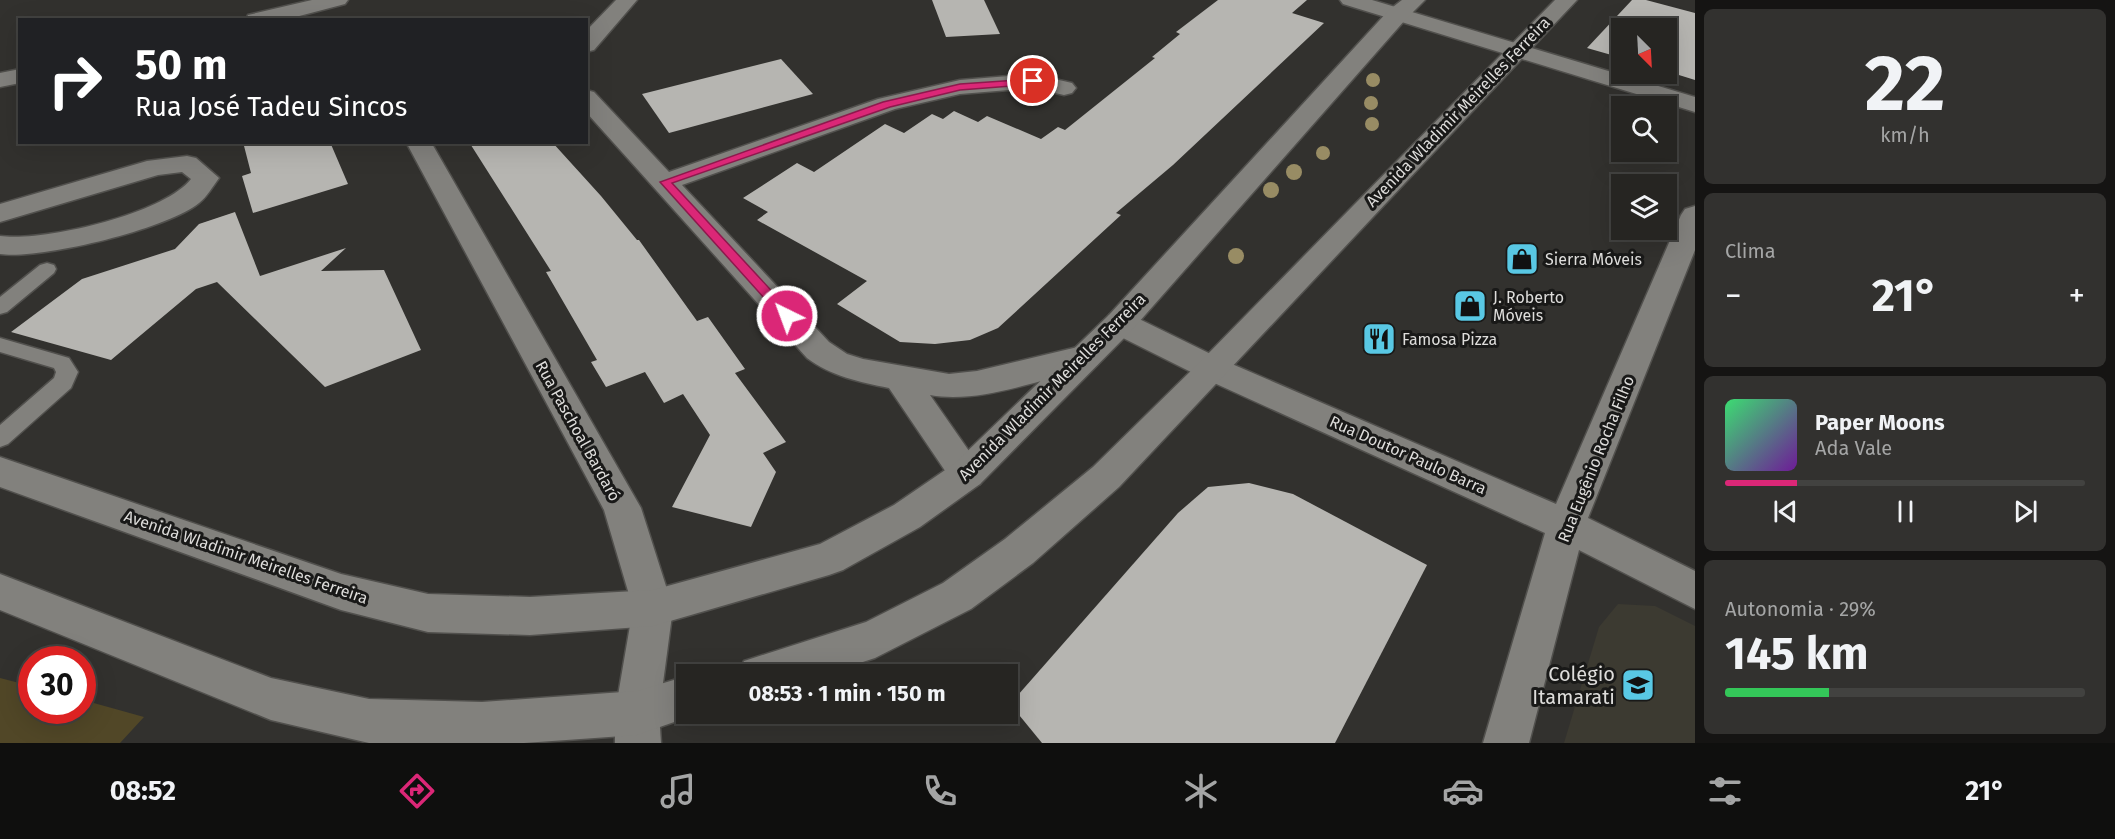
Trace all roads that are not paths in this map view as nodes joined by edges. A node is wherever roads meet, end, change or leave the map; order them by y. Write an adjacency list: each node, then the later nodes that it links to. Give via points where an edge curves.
1 (338, 0): 6 (street); 7 (street)
2 (627, 0): 8 (street)
3 (1350, 0): 5 (street)
4 (1567, 0): 9 (street, Avenida Wladimir Meirelles Ferreira)
5 (1406, 7): 9 (street); 22 (street, Avenida Wladimir Meirelles Ferreira)
6 (264, 18)
7 (349, 18)
8 (588, 43)
9 (1516, 52): 14 (street); 25 (street, Avenida Wladimir Meirelles Ferreira)
10 (18, 76): 11 (street)
11 (0, 80)
12 (1064, 88): 16 (street, via 1033,81 960,87 887,105)
13 (588, 99): 16 (street)
14 (1695, 105)
15 (419, 144): 33 (street, Rua Paschoal Bardaró, via 622,508)
16 (665, 182): 26 (street, via 818,350 837,363)
17 (0, 213): 19 (street, via 156,167 187,164 206,178 188,199 151,217 34,248 7,249)
18 (1695, 215): 30 (street, Rua Eugênio Rocha Filho)
19 (0, 245)
20 (47, 268): 21 (lane)
21 (0, 307)
22 (1120, 323): 24 (street, Avenida Wladimir Meirelles Ferreira); 25 (street, Rua Doutor Paulo Barra)
23 (0, 345): 27 (lane, via 62,363 67,372 63,382)
24 (1086, 357): 26 (street, via 949,386); 29 (street, Avenida Wladimir Meirelles Ferreira)
25 (1213, 369): 30 (street, Rua Doutor Paulo Barra); 34 (street, Avenida Wladimir Meirelles Ferreira, via 1106,477 1019,551 957,596 876,639)
26 (899, 377): 29 (street)
27 (0, 438)
28 (0, 472): 33 (street, Avenida Wladimir Meirelles Ferreira, via 340,592 428,613 530,616)
29 (967, 474): 33 (street, Avenida Wladimir Meirelles Ferreira, via 907,516 829,558)
30 (1566, 525): 31 (street, Rua Doutor Paulo Barra); 37 (street, Rua Eugênio Rocha Filho)
31 (1695, 591)
32 (0, 592): 36 (street, via 271,699 369,721)
33 (653, 608): 36 (street, Rua Paschoal Bardaró)
34 (795, 664)
35 (676, 704): 36 (street)
36 (638, 728)
37 (1506, 743)

